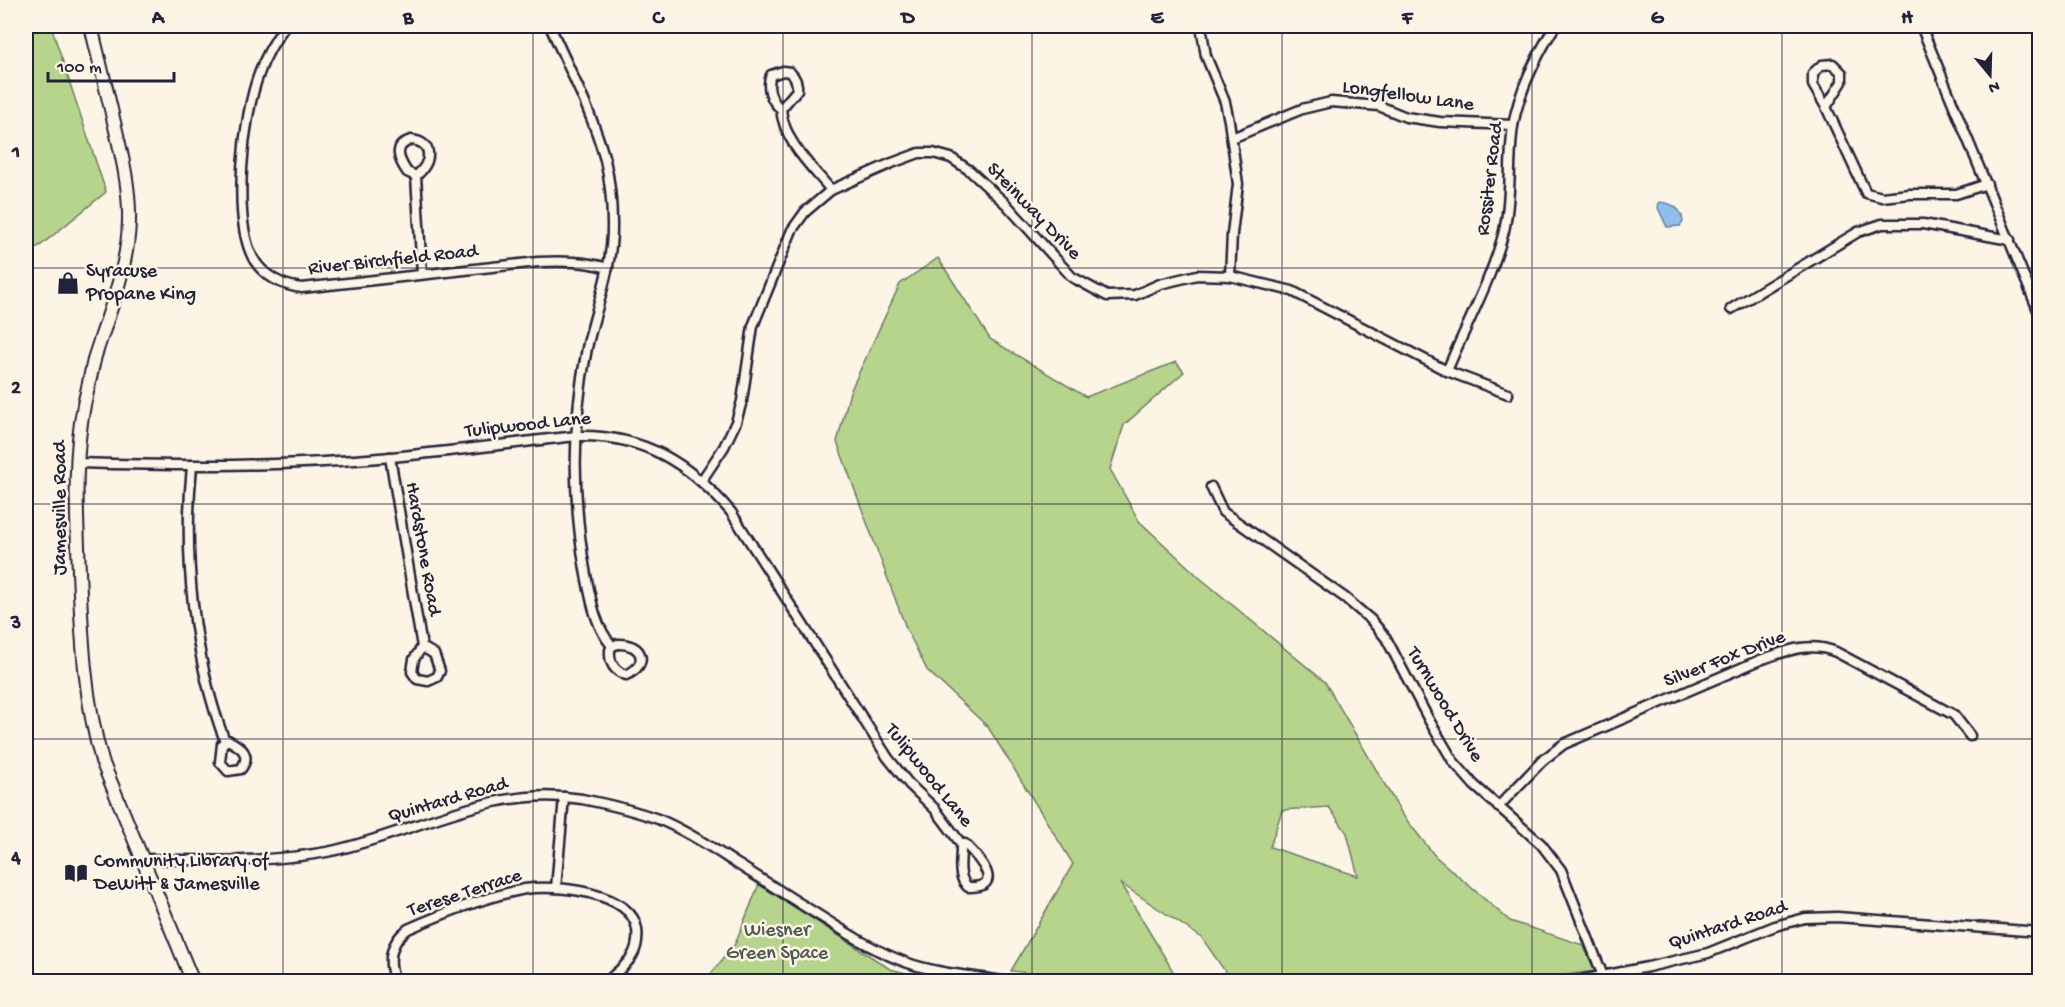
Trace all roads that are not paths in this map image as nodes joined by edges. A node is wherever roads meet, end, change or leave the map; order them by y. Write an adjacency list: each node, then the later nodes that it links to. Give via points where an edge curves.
1 (91, 26): 24 (street, Jamesville Road, via 122,153 129,222 121,278 95,358 84,408)
2 (285, 26): 16 (street, River Birchfield Road, via 266,55 247,123 244,231 254,260 274,279 302,288)
3 (550, 26): 15 (street, via 605,160 612,227)
4 (1201, 26): 10 (street, via 1206,56 1225,102)
5 (1555, 26): 9 (street, Rossiter Road, via 1528,76)
6 (1921, 26): 12 (street)
7 (1826, 107): 7 (street, via 1842,82 1842,73 1833,64 1822,65 1813,73 1812,85); 12 (street, via 1866,193 1882,197 1956,194)
8 (781, 109): 8 (street, via 770,93 769,79 774,72 790,72 797,90); 13 (street, via 791,141)
9 (1514, 125): 10 (street, Longfellow Lane, via 1440,122 1406,117 1379,106 1331,102 1302,109); 20 (street, Rossiter Road, via 1504,232)
10 (1232, 138): 17 (street, via 1238,184)
11 (416, 176): 16 (street)
12 (1986, 184): 14 (street)
13 (831, 190): 17 (street, Steinway Drive, via 906,156 933,153 951,158 969,170 1006,204 1072,277 1107,296 1135,294 1197,275); 26 (street, Steinway Drive, via 805,212 787,240 753,326 736,422)
14 (2010, 240): 18 (street, via 1923,224 1882,224 1858,232); 19 (street)
15 (608, 268): 16 (street, River Birchfield Road, via 565,261); 22 (street, via 587,348)
16 (422, 274)
17 (1230, 276): 20 (street, Steinway Drive, via 1292,291)
18 (1731, 309)
19 (2040, 315)
20 (1447, 371): 21 (street, Steinway Drive)
21 (1508, 394)
22 (576, 436): 23 (street, Tulipwood Lane); 26 (street, Tulipwood Lane, via 602,435 634,443 662,454); 28 (street, via 574,482 579,536 597,622)
23 (390, 457): 25 (street, Tulipwood Lane); 29 (street, Hardstone Road)
24 (77, 462): 25 (street, Tulipwood Lane); 35 (street, Jamesville Road, via 80,583 92,727)
25 (192, 466): 31 (street, via 188,537 192,597 210,694)
26 (702, 480): 34 (street, Tulipwood Lane, via 753,543 888,758)
27 (1211, 488): 33 (street, Turnwood Drive, via 1223,512 1371,620 1386,638 1453,761)
28 (612, 646)
29 (422, 647)
30 (1970, 736): 33 (street, Silver Fox Drive, via 1954,715 1836,652 1810,647 1791,649 1564,744)
31 (225, 741)
32 (564, 797): 35 (street, Quintard Road, via 538,795 487,802 383,837 307,855); 36 (street); 42 (street, Quintard Road, via 658,819 697,838 841,929 905,962 931,970)
33 (1498, 807): 38 (street, Turnwood Drive, via 1541,844 1561,870)
34 (962, 845): 34 (street, Tulipwood Lane, via 962,882 968,887 984,885 984,864)
35 (143, 859): 39 (street, Jamesville Road)
36 (556, 888): 40 (street, Terese Terrace, via 525,890 490,899 408,929 393,946 389,961); 41 (street, Terese Terrace, via 617,903 633,918 638,935 636,948 632,957)
37 (2040, 932): 38 (street, Quintard Road, via 1805,918 1708,953)
38 (1603, 975): 43 (street, Quintard Road)
39 (193, 981)
40 (395, 981)
41 (606, 981)
42 (1010, 981)
43 (1571, 981)

